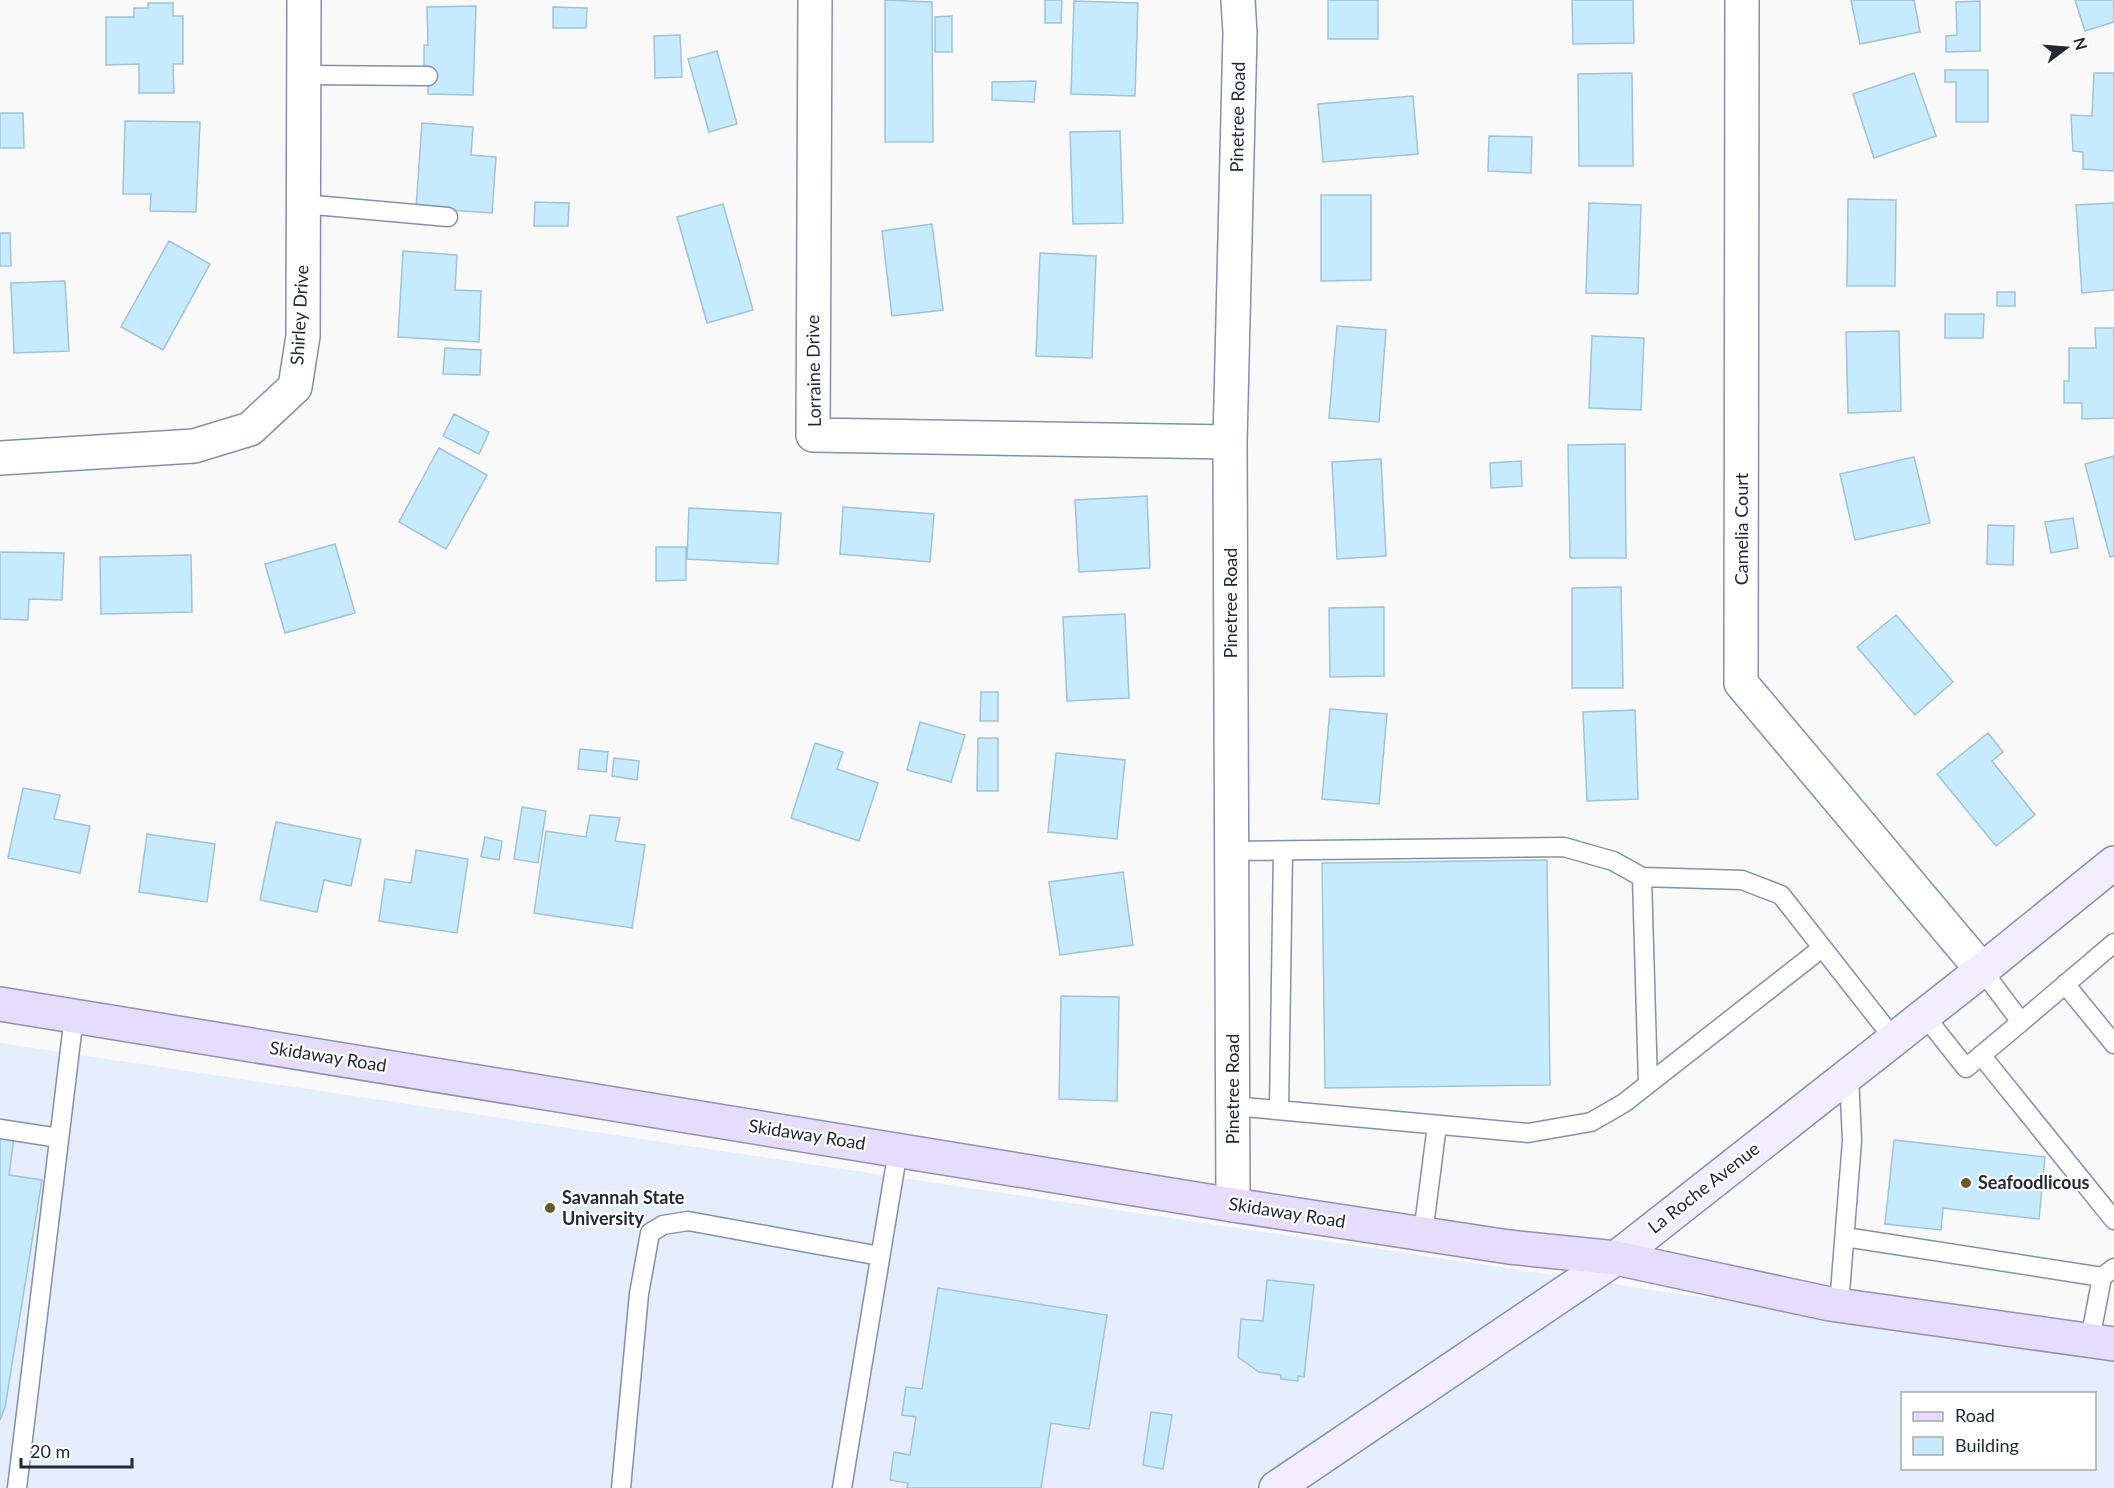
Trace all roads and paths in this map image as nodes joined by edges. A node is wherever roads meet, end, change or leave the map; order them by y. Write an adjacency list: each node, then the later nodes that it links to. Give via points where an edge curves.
1 (304, 0): 5 (street, Shirley Drive)
2 (815, 0): 9 (street, Lorraine Drive, via 813,435)
3 (1238, 0): 9 (street, Pinetree Road)
4 (1742, 0): 17 (street, Camelia Court, via 1742,683)
5 (304, 75): 6 (lane); 7 (street, Shirley Drive)
6 (428, 76)
7 (303, 204): 8 (lane); 10 (street, Shirley Drive, via 303,336 296,387 250,429 194,446)
8 (448, 217)
9 (1230, 441): 12 (street, Pinetree Road)
10 (0, 458)
11 (1283, 850): 12 (lane); 14 (lane, via 1564,847 1613,861); 29 (lane)
12 (1231, 851): 28 (street, Pinetree Road)
13 (2114, 863): 17 (main road, La Roche Avenue)
14 (1641, 877): 16 (lane, via 1742,880 1781,895); 27 (lane)
15 (2114, 942): 18 (lane)
16 (1822, 948): 23 (lane); 27 (lane)
17 (1982, 970): 20 (main road, La Roche Avenue); 22 (lane)
18 (2066, 984): 22 (lane); 24 (lane)
19 (0, 1004): 21 (main road, Skidaway Road)
20 (1924, 1015): 23 (main road, La Roche Avenue); 25 (lane, via 1966,1068)
21 (74, 1016): 32 (lane); 33 (main road, Skidaway Road)
22 (2021, 1022): 25 (lane)
23 (1894, 1039): 26 (main road, La Roche Avenue)
24 (2114, 1044)
25 (1982, 1055): 35 (lane)
26 (1849, 1074): 37 (lane, via 1852,1141); 39 (main road, La Roche Avenue)
27 (1648, 1084): 30 (lane, via 1591,1122 1528,1133)
28 (1233, 1106): 29 (lane); 34 (street, Pinetree Road)
29 (1279, 1110): 30 (lane)
30 (1437, 1125): 36 (lane)
31 (0, 1129): 32 (lane)
32 (60, 1138): 43 (lane)
33 (898, 1150): 34 (main road, Skidaway Road); 38 (lane)
34 (1233, 1205): 36 (main road, Skidaway Road)
35 (2114, 1220)
36 (1423, 1234): 39 (main road, Skidaway Road)
37 (1845, 1237): 40 (lane); 41 (lane)
38 (880, 1256): 44 (lane, via 688,1221 663,1225 650,1233 639,1294); 45 (lane)
39 (1616, 1258): 41 (main road, Skidaway Road); 46 (main road, La Roche Avenue)
40 (2108, 1272): 42 (lane)
41 (1839, 1305): 42 (main road, Skidaway Road)
42 (2102, 1342)
43 (18, 1488)
44 (621, 1488)
45 (842, 1488)
46 (1276, 1488)

